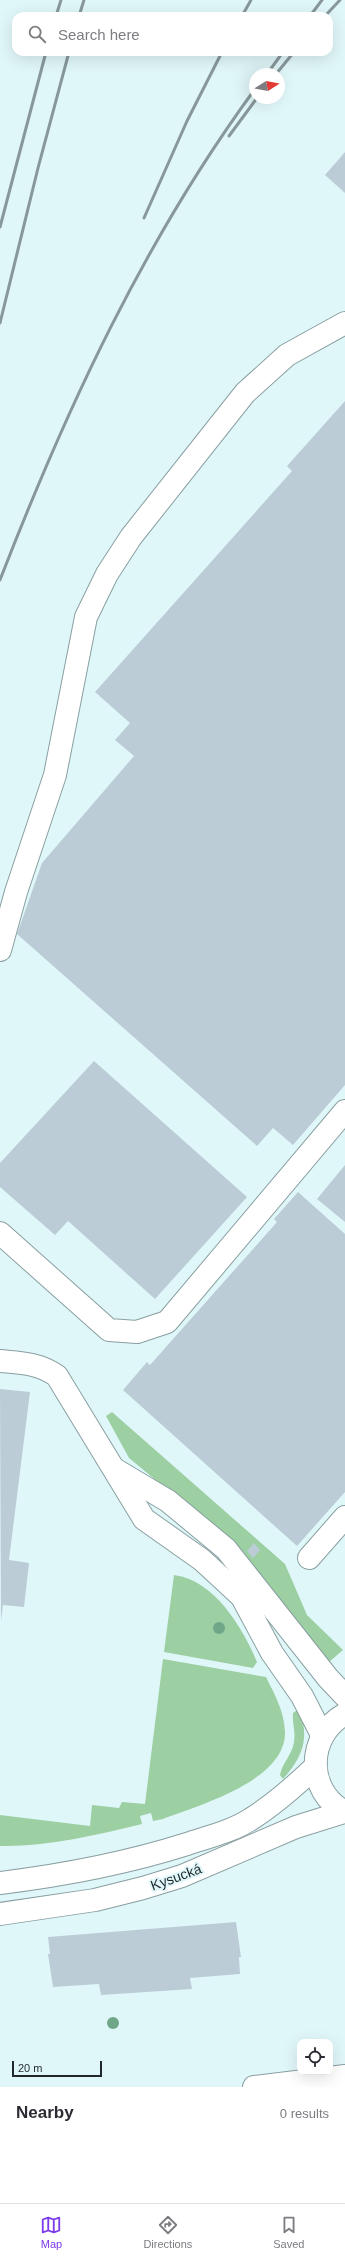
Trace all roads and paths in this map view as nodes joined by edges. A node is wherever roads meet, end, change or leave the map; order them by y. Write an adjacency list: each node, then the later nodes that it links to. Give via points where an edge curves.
1 (345, 323): 2 (street, via 287,355 245,393 131,537 107,574 86,618 54,775)
2 (0, 950)
3 (345, 1110): 4 (street, via 167,1322 137,1332 109,1330)
4 (0, 1233)
5 (0, 1360): 6 (street, via 34,1364 46,1368 57,1376)
6 (115, 1469): 9 (street, via 168,1501 226,1549); 11 (street, via 144,1519 202,1560 242,1598 272,1653 302,1696)
7 (345, 1517): 8 (street)
8 (309, 1558)
9 (345, 1696)
10 (345, 1714): 11 (street, Kysucká)
11 (322, 1735): 12 (street, Kysucká, via 316,1751)
12 (315, 1768): 13 (street, Kysucká, via 319,1785 329,1801); 14 (street, Kysucká, via 282,1797 250,1820 209,1837 84,1872)
13 (344, 1812): 15 (street, Kysucká, via 296,1827 182,1876 143,1888 95,1900)
14 (0, 1883)
15 (0, 1914)
16 (341, 2077): 17 (street)
17 (254, 2087)

